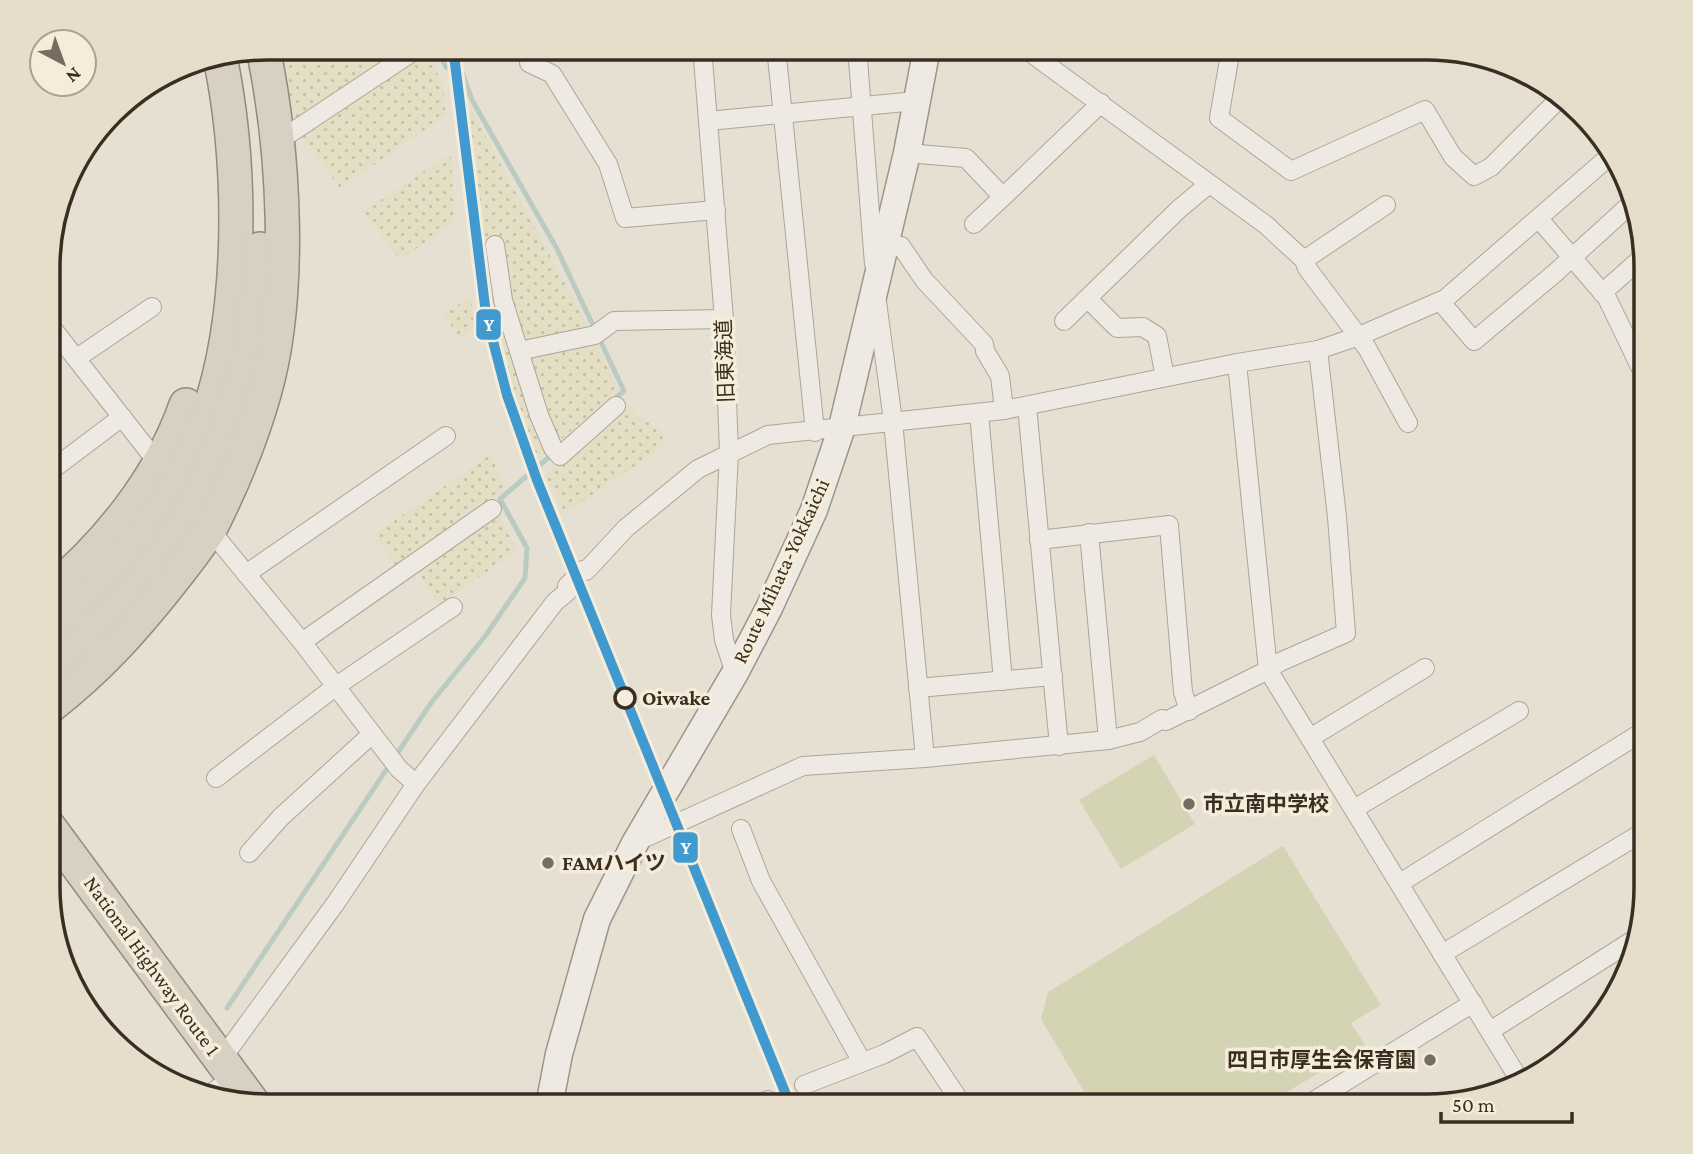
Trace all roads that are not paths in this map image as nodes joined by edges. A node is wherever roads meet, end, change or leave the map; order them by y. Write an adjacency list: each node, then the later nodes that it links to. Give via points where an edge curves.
1 (858, 59): 16 (street)
2 (924, 59): 13 (main road, Route Mihata-Yokkaichi)
3 (1040, 59): 14 (street)
4 (1229, 59): 15 (street, via 1219,118 1291,171 1425,110 1453,157 1474,176 1491,167)
5 (265, 60): 19 (highway)
6 (401, 60): 19 (street)
7 (703, 60): 18 (street, 旧東海道)
8 (777, 60): 17 (street)
9 (246, 61): 71 (highway, via 258,144 261,216 251,340 241,387 220,451 191,512 130,595)
10 (529, 63): 25 (street, via 552,74 608,164 625,218)
11 (221, 64): 69 (highway, via 234,180 234,268 231,314 208,413 184,469 152,519 92,597)
12 (200, 70): 61 (highway, via 213,165 215,283 205,348)
13 (916, 101): 16 (street); 20 (main road, Route Mihata-Yokkaichi)
14 (1101, 103): 22 (street); 23 (street)
15 (1554, 104)
16 (863, 107): 17 (street); 34 (street)
17 (782, 114): 18 (street); 57 (street)
18 (708, 121): 25 (street, 旧東海道)
19 (277, 142): 63 (highway, via 282,254 270,367 240,462)
20 (907, 153): 23 (street, via 966,158); 30 (main road, Route Mihata-Yokkaichi)
21 (1605, 161): 27 (street)
22 (1209, 184): 32 (street, via 1266,225); 36 (street)
23 (1003, 197): 28 (street)
24 (1386, 205): 32 (street)
25 (716, 210): 39 (street, 旧東海道)
26 (1626, 210): 31 (street)
27 (1539, 219): 31 (street); 37 (street)
28 (974, 224)
29 (495, 245): 44 (street, via 503,300)
30 (884, 249): 34 (main road, Route Mihata-Yokkaichi); 51 (street, via 901,246 924,280 984,344 1000,376)
31 (1571, 257): 35 (street); 37 (street, via 1474,341)
32 (1304, 260): 42 (street)
33 (1633, 266): 35 (street)
34 (875, 287): 54 (street); 56 (main road, Route Mihata-Yokkaichi)
35 (1602, 293): 45 (street)
36 (1088, 299): 40 (street); 48 (street, via 1117,328 1143,327 1157,336)
37 (1440, 301): 42 (street)
38 (152, 307): 46 (street)
39 (724, 319): 44 (street, via 614,321 598,333); 59 (street, 旧東海道)
40 (1065, 321)
41 (59, 336): 46 (street)
42 (1359, 336): 43 (street); 55 (street)
43 (1318, 349): 47 (street); 73 (street, via 1346,633)
44 (519, 351): 49 (street, via 539,415 560,456)
45 (1633, 354)
46 (77, 358): 53 (street)
47 (1237, 363): 48 (street); 73 (street)
48 (1165, 377): 50 (street)
49 (616, 406)
50 (1027, 406): 51 (street); 65 (street)
51 (1004, 410): 52 (street)
52 (979, 413): 54 (street); 76 (street)
53 (122, 417): 60 (street); 61 (street)
54 (893, 421): 56 (street); 78 (street)
55 (1408, 423)
56 (842, 427): 57 (street); 74 (main road, Route Mihata-Yokkaichi, via 814,510)
57 (815, 432): 59 (street, via 768,435)
58 (446, 436): 66 (street)
59 (729, 453): 74 (street, 旧東海道, via 721,615); 89 (street, via 698,469 660,499 576,576)
60 (59, 464)
61 (162, 468): 67 (highway, via 92,554)
62 (492, 509): 70 (street)
63 (206, 524): 66 (street); 79 (highway, via 178,573 116,649)
64 (1089, 533): 65 (street); 80 (street, via 1168,525 1183,692); 85 (street)
65 (1039, 540): 75 (street)
66 (246, 574): 70 (street)
67 (59, 584)
68 (453, 607): 77 (street)
69 (59, 627)
70 (302, 642): 77 (street)
71 (59, 661)
72 (1425, 668): 83 (street)
73 (1268, 670): 80 (street); 83 (street)
74 (734, 673): 94 (main road, Route Mihata-Yokkaichi)
75 (1053, 676): 76 (street); 86 (street)
76 (1003, 681): 78 (street)
77 (335, 687): 82 (street); 88 (street)
78 (918, 688): 87 (street)
79 (59, 699)
80 (1189, 711): 85 (street)
81 (1519, 711): 90 (street)
82 (372, 734): 89 (street); 95 (street, via 281,817)
83 (1310, 738): 90 (street)
84 (1633, 738): 96 (street)
85 (1108, 740): 86 (street)
86 (1059, 746): 87 (street)
87 (925, 758): 94 (street, via 803,766)
88 (216, 778)
89 (416, 784): 102 (street)
90 (1354, 809): 96 (street)
91 (741, 829): 101 (street, via 761,881)
92 (1633, 838): 98 (street)
93 (59, 841): 102 (highway, National Highway Route 1)
94 (635, 843): 107 (main road, Route Mihata-Yokkaichi, via 597,919 559,1054)
95 (250, 853)
96 (1400, 883): 98 (street)
97 (1625, 945): 100 (street)
98 (1442, 954): 99 (street)
99 (1473, 1003): 100 (street); 109 (street)
100 (1490, 1031): 103 (street)
101 (862, 1062): 104 (street); 108 (street, via 917,1037)
102 (227, 1068): 105 (street); 106 (highway, National Highway Route 1)
103 (1516, 1074)
104 (804, 1084)
105 (214, 1087)
106 (246, 1093)
107 (556, 1094)
108 (952, 1094)
109 (1325, 1094)

